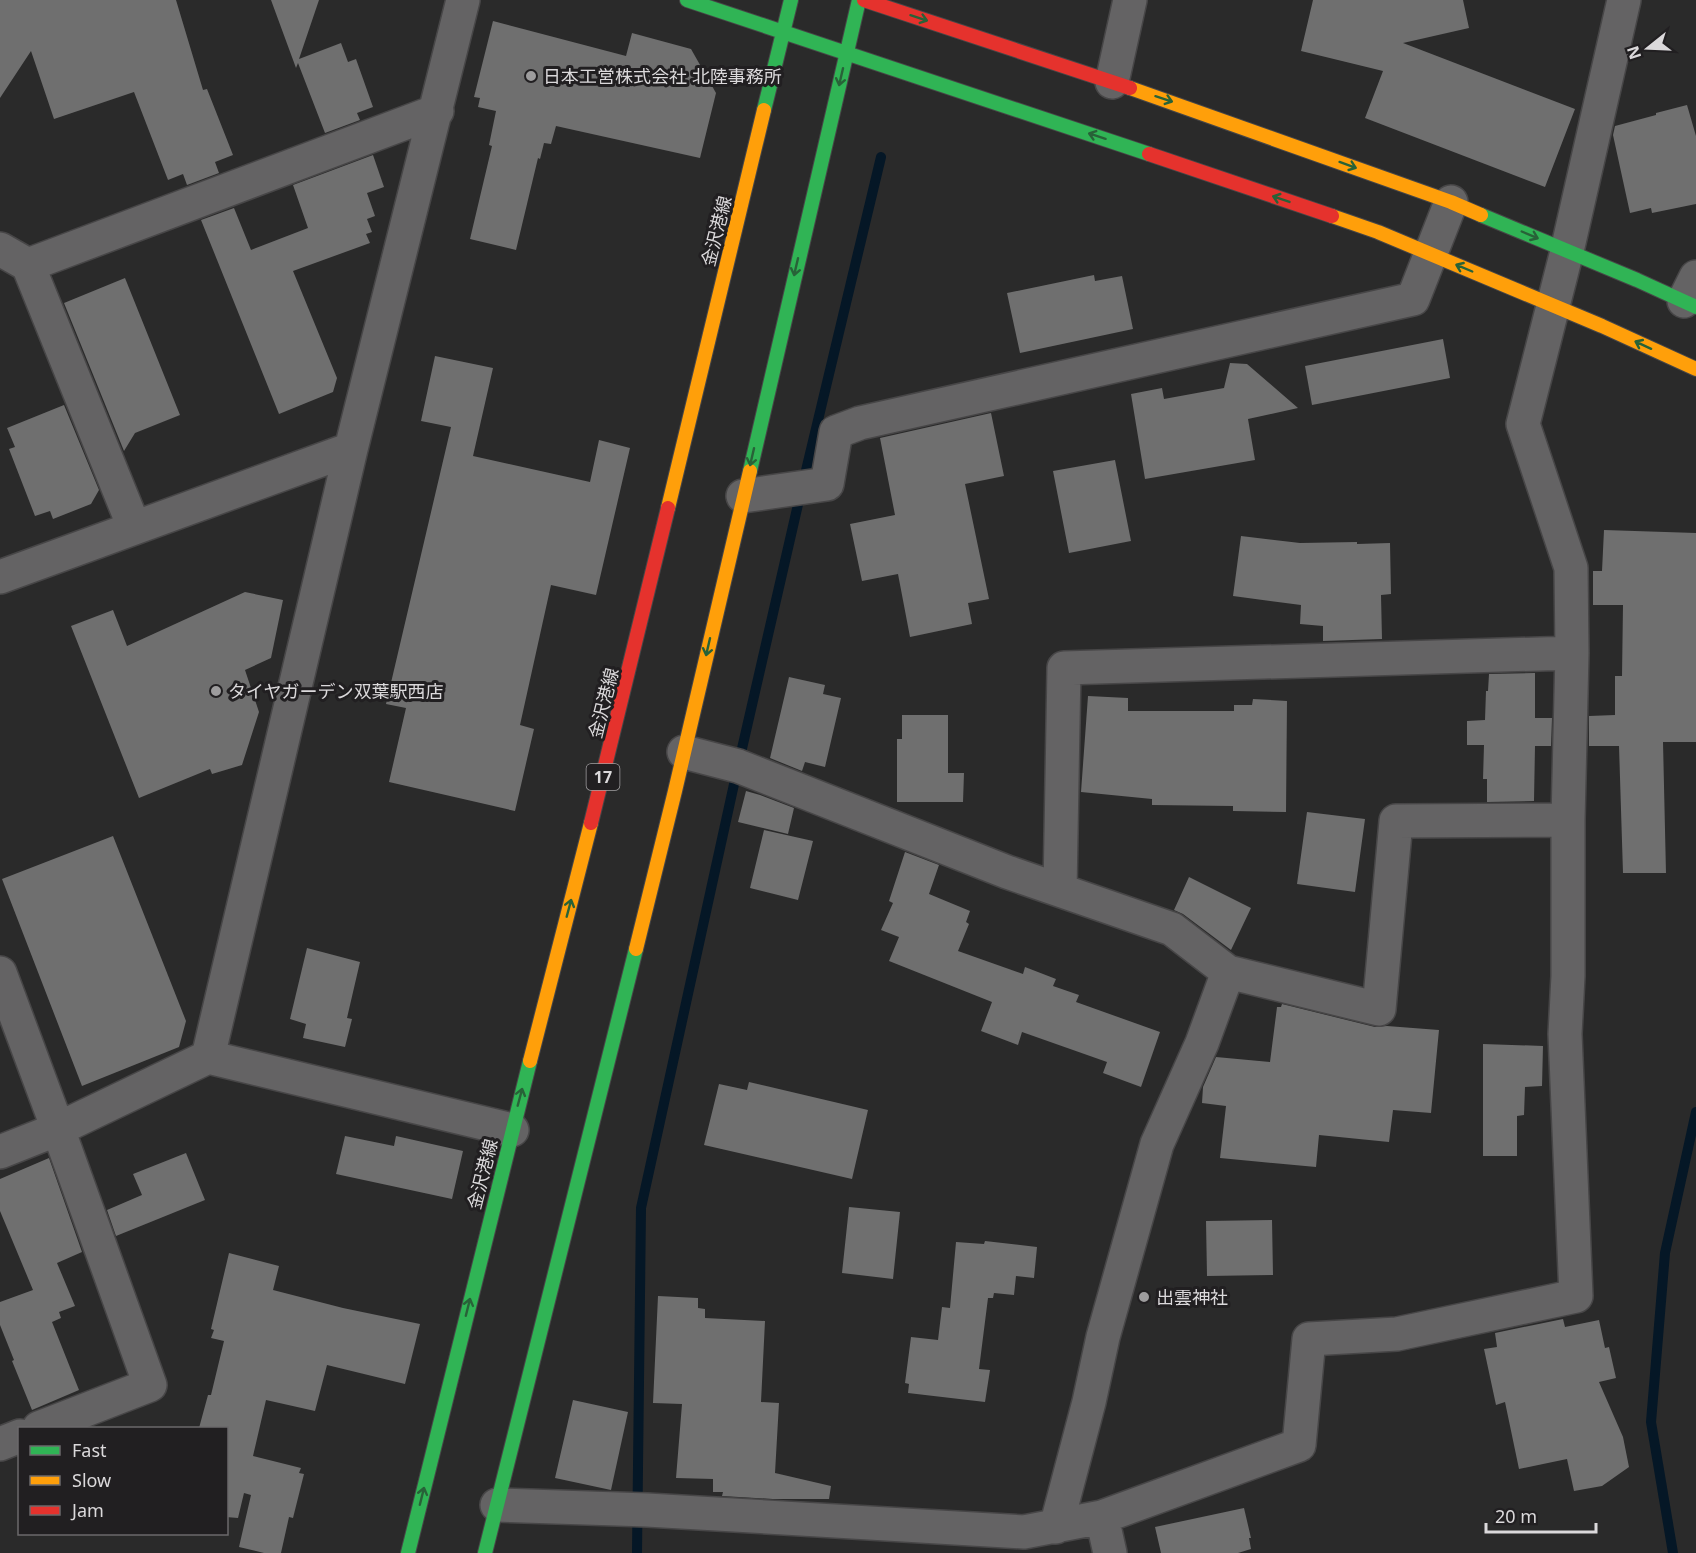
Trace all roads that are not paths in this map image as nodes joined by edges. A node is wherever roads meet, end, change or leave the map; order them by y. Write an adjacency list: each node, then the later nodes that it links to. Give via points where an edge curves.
1 (464, 0): 11 (street)
2 (687, 0): 8 (main road)
3 (791, 0): 8 (main road, 金沢港線 / 17)
4 (859, 0): 9 (main road)
5 (864, 0): 10 (main road, one-way to 10)
6 (1130, 0): 10 (street)
7 (1624, 0): 14 (street)
8 (783, 32): 9 (main road); 32 (main road, 金沢港線 / 17, one-way to 8, via 603,777)
9 (846, 53): 15 (main road, one-way to 9, via 1378,232); 21 (main road, one-way to 21)
10 (1112, 82): 12 (main road, one-way to 12)
11 (437, 111): 16 (street); 20 (street)
12 (1451, 202): 14 (main road, one-way to 14); 15 (street)
13 (0, 249): 16 (street)
14 (1567, 251): 17 (main road); 18 (street)
15 (1431, 254): 18 (main road, one-way to 15); 21 (street, via 1413,299 860,423 836,432 826,484)
16 (28, 265): 22 (street)
17 (1692, 295)
18 (1553, 305): 19 (main road, one-way to 18); 24 (street, via 1523,424 1571,568)
19 (1696, 369)
20 (351, 449): 22 (street); 30 (street)
21 (743, 496): 25 (main road, one-way to 25)
22 (134, 527): 23 (street)
23 (0, 577)
24 (1572, 653): 26 (street); 27 (street, via 1064,668)
25 (684, 752): 27 (street, via 738,767); 37 (main road)
26 (1568, 820): 28 (street, via 1396,821 1379,1009); 38 (street, via 1565,1034 1576,1296 1397,1334 1309,1339 1299,1445)
27 (1060, 890): 28 (street, via 1172,929)
28 (1228, 972): 39 (street, via 1202,1044 1157,1144 1103,1337)
29 (0, 973): 31 (street)
30 (208, 1057): 31 (street); 32 (street)
31 (58, 1129): 33 (street); 34 (street, via 150,1385)
32 (512, 1130): 40 (main road, 金沢港線 / 17, one-way to 32)
33 (0, 1152)
34 (42, 1427)
35 (18, 1437): 36 (street)
36 (0, 1444)
37 (497, 1505): 39 (street, via 1024,1532); 41 (main road)
38 (1102, 1517): 39 (street); 42 (street)
39 (1056, 1527)
40 (408, 1553)
41 (485, 1553)
42 (1110, 1553)

